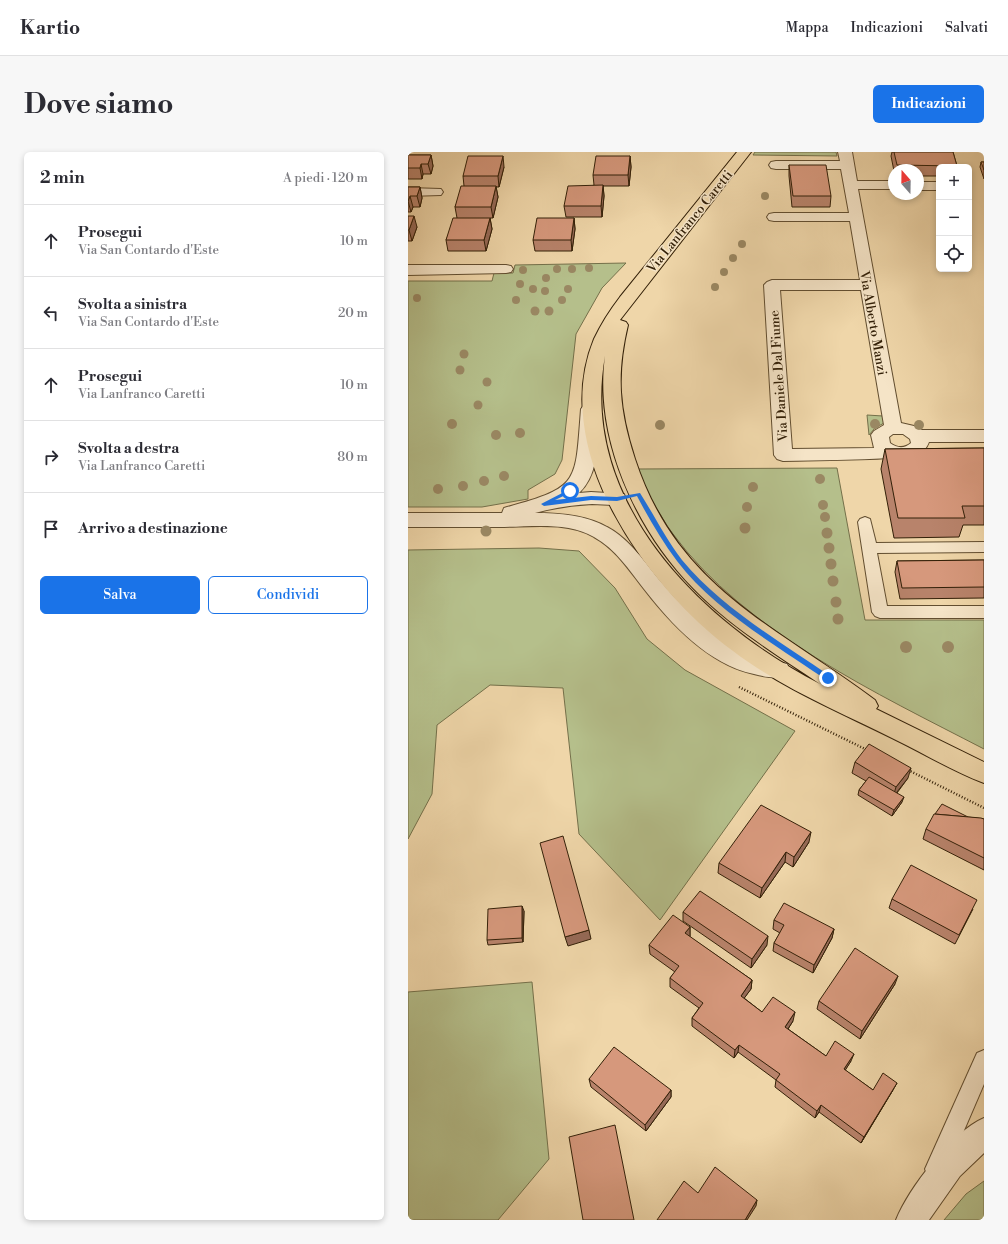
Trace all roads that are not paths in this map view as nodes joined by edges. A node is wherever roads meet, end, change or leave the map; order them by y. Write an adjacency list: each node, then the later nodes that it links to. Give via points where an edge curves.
1 (744, 152): 15 (main road, Via Lanfranco Caretti)
2 (846, 159): 3 (street, Via Alberto Manzi); 4 (street, Via Alberto Manzi)
3 (776, 165)
4 (851, 185): 5 (street); 11 (street, Via Alberto Manzi)
5 (888, 186)
6 (924, 186): 7 (street)
7 (936, 186)
8 (408, 192): 9 (street)
9 (436, 192)
10 (774, 217): 11 (street)
11 (856, 217): 14 (street, Via Alberto Manzi)
12 (506, 269): 13 (street)
13 (408, 270)
14 (868, 285): 17 (street, Via Alberto Manzi); 20 (street, Via Daniele Dal Fiume, via 772,285 783,455)
15 (634, 289): 16 (main road, Via Lanfranco Caretti, via 609,323 593,376); 21 (main road, Via Lanfranco Caretti, via 615,346 611,386 622,450)
16 (592, 394): 22 (main road, Via Lanfranco Caretti, via 599,452); 23 (street, via 585,465 581,477 570,491)
17 (892, 428): 18 (street, via 903,428); 20 (street, via 883,431 879,439 884,448)
18 (918, 436): 19 (street); 20 (street, via 920,443 916,450)
19 (984, 436)
20 (892, 452)
21 (638, 494): 22 (main road); 32 (main road, Via Lanfranco Caretti, via 680,561 720,602 857,698)
22 (617, 499): 23 (street, via 591,498); 26 (street, via 594,516); 31 (main road, Via Lanfranco Caretti, via 643,547 678,591 721,630)
23 (544, 504): 25 (street, via 502,516)
24 (408, 520): 25 (street)
25 (459, 520): 26 (street)
26 (569, 522): 31 (street, via 593,528 617,542 672,607 727,655 745,664)
27 (865, 522): 29 (lane)
28 (984, 547): 29 (lane)
29 (869, 548): 30 (lane, via 880,612)
30 (984, 612)
31 (779, 670): 32 (main road, Via Lanfranco Caretti, via 844,706)
32 (896, 729): 33 (main road, Via Lanfranco Caretti)
33 (984, 773)
34 (984, 1060): 36 (lane)
35 (984, 1133): 36 (street, via 949,1165)
36 (915, 1213)

